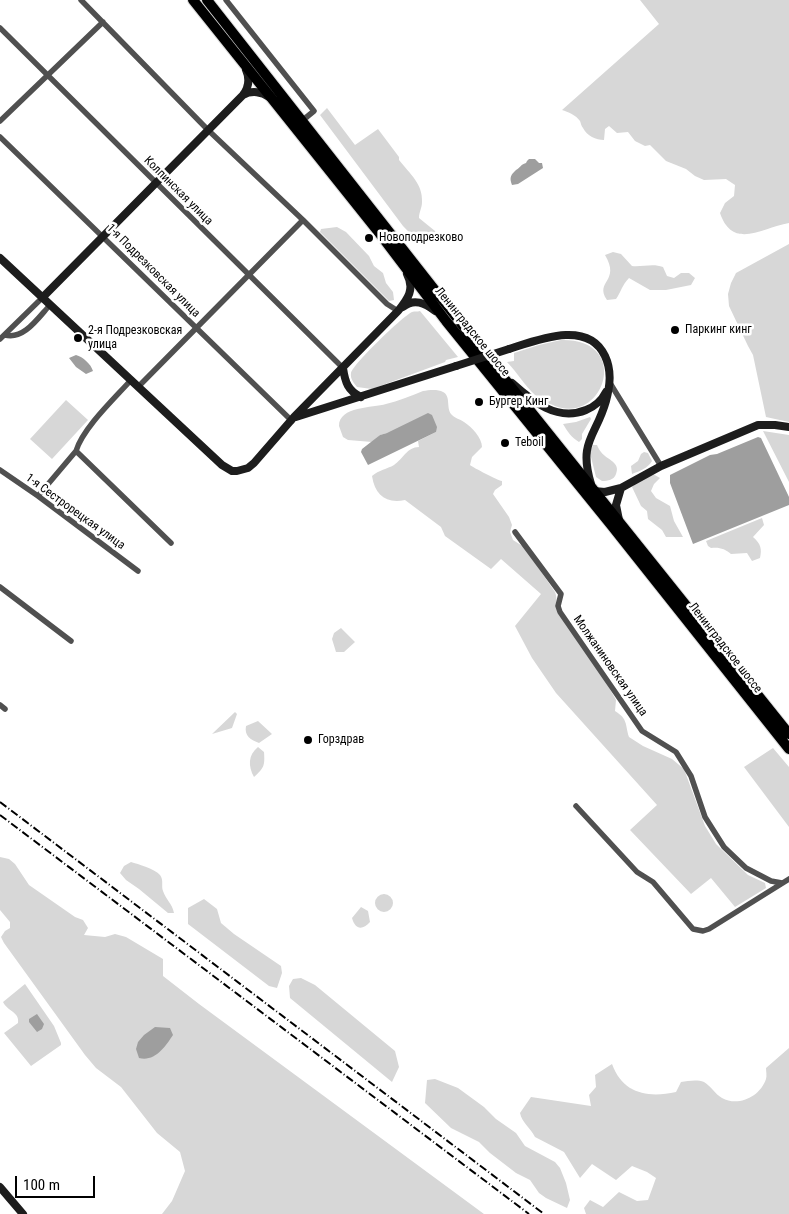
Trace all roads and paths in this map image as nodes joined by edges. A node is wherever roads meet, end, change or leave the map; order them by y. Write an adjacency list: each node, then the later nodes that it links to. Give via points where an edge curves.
1 (81, 0): 5 (street)
2 (193, 0): 7 (highway, Ленинградское шоссе)
3 (207, 0): 11 (highway, Ленинградское шоссе)
4 (226, 0): 11 (street, via 314,111)
5 (103, 22): 8 (street); 13 (street)
6 (0, 28): 8 (street, Колпинская улица)
7 (244, 64): 9 (street, via 249,80); 10 (highway, Ленинградское шоссе)
8 (47, 76): 12 (street); 15 (street, Колпинская улица)
9 (243, 95): 10 (street, via 256,92); 13 (street)
10 (272, 100): 19 (highway, Ленинградское шоссе)
11 (303, 120): 28 (highway, Ленинградское шоссе)
12 (0, 121)
13 (208, 130): 15 (street); 16 (street)
14 (0, 137): 17 (street, 1-я Подрезковская улица)
15 (156, 183): 17 (street); 20 (street, Колпинская улица)
16 (303, 220): 20 (street); 23 (street, via 387,304)
17 (103, 236): 21 (street); 25 (street, 1-я Подрезковская улица)
18 (0, 258): 21 (street)
19 (403, 265): 23 (street, via 410,278 411,291); 24 (highway, Ленинградское шоссе)
20 (249, 274): 25 (street); 27 (street, Колпинская улица)
21 (42, 298): 22 (street); 26 (street)
22 (50, 305): 26 (street, via 20,335); 29 (street)
23 (398, 311): 24 (street, via 410,302 420,302 433,308); 27 (street)
24 (446, 321): 48 (highway, Ленинградское шоссе)
25 (196, 328): 31 (street); 33 (street, 1-я Подрезковская улица)
26 (2, 337)
27 (343, 368): 32 (street, via 347,386); 33 (street)
28 (500, 373): 30 (street, via 534,401 560,412 575,413 589,409 599,402); 39 (highway, Ленинградское шоссе)
29 (131, 380): 31 (street); 35 (street, via 85,432)
30 (609, 386): 32 (street, bridge, via 609,369 599,346 575,335 557,336 509,349); 36 (street); 39 (street, via 587,448 587,470)
31 (138, 387): 33 (street, via 227,469 248,468)
32 (361, 397): 33 (street)
33 (293, 419)
34 (789, 427): 36 (street, via 758,425)
35 (76, 451): 40 (street); 43 (street)
36 (661, 466): 38 (street)
37 (0, 470): 40 (street, 1-я Сестрорецкая улица)
38 (621, 488): 39 (street, via 605,492); 41 (street, via 616,505)
39 (593, 490): 41 (highway, Ленинградское шоссе)
40 (38, 496): 44 (street, 1-я Сестрорецкая улица)
41 (620, 524): 47 (highway, Ленинградское шоссе)
42 (515, 532): 51 (street, Молжаниновская улица, via 561,594 560,612 642,731 676,752 691,776 705,817 724,847 746,868)
43 (171, 543)
44 (138, 570)
45 (0, 587): 46 (street)
46 (71, 641)
47 (789, 734)
48 (789, 749)
49 (576, 806): 51 (street, via 637,872 653,882 693,929 709,929)
50 (789, 879): 51 (street)
51 (782, 883)
52 (0, 1187): 53 (street)
53 (22, 1214)

